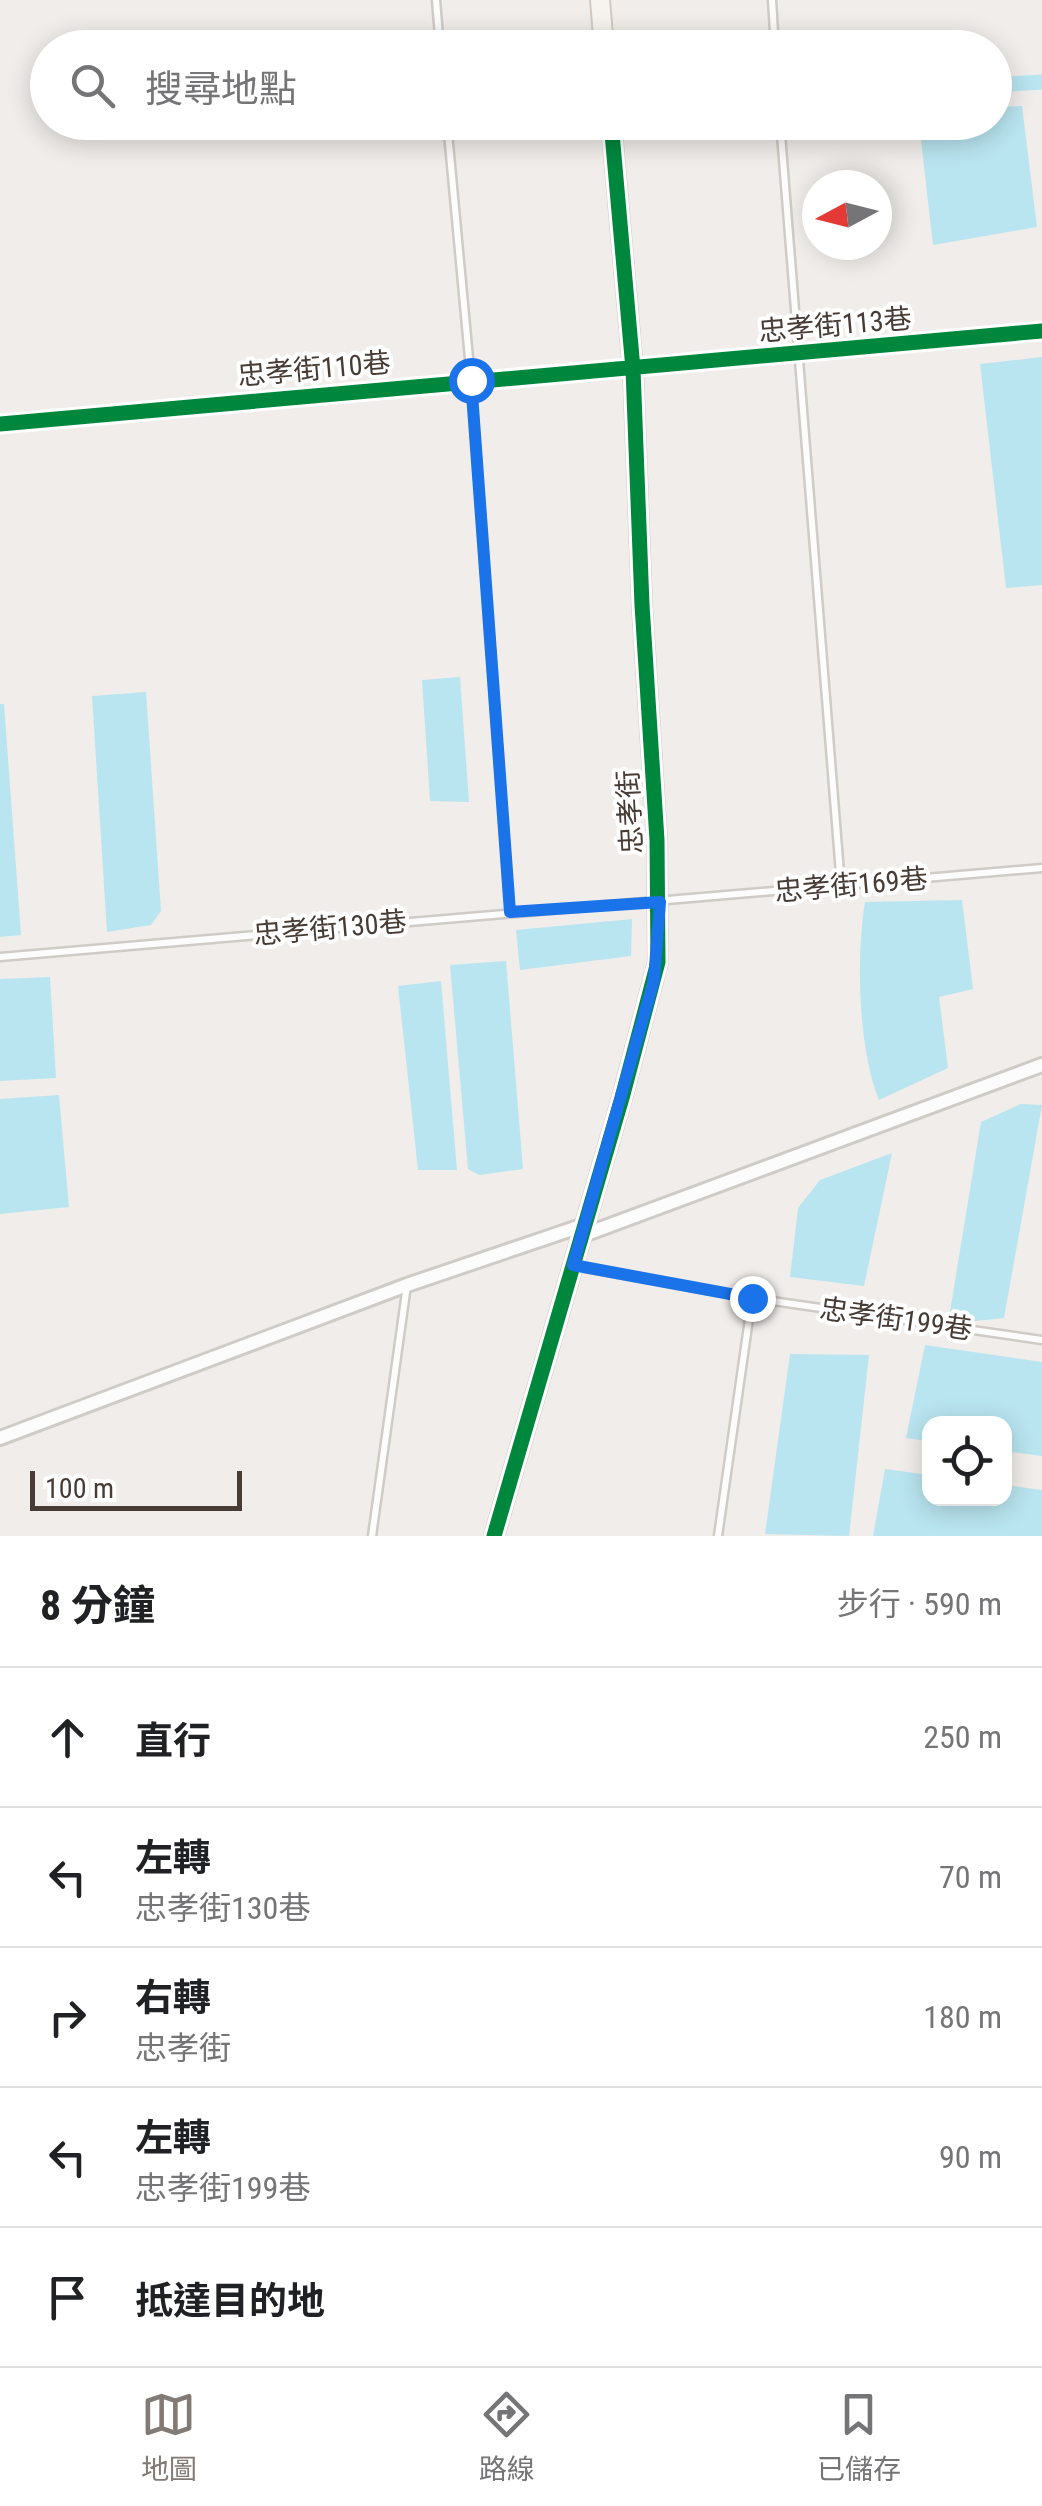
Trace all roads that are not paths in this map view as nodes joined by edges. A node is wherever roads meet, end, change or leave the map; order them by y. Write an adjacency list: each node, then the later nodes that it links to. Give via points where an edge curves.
1 (436, 0): 4 (lane)
2 (600, 0): 5 (street)
3 (772, 0): 6 (lane)
4 (438, 30)
5 (602, 30)
6 (774, 30)
7 (449, 140): 13 (lane)
8 (613, 140): 12 (street, 忠孝街)
9 (781, 140): 11 (lane)
10 (1042, 331): 11 (street, 忠孝街113巷)
11 (797, 354): 12 (street, 忠孝街113巷); 16 (lane)
12 (633, 368): 13 (street, 忠孝街110巷); 17 (street, 忠孝街)
13 (471, 380): 14 (street, 忠孝街110巷); 18 (lane)
14 (0, 424)
15 (1042, 868): 16 (lane, 忠孝街169巷)
16 (841, 886): 17 (lane, 忠孝街169巷)
17 (660, 902): 18 (lane, 忠孝街130巷); 21 (street, 忠孝街, via 654,980)
18 (510, 912): 19 (lane, 忠孝街130巷)
19 (0, 956)
20 (1042, 1065): 21 (street)
21 (582, 1231): 22 (street, 忠孝街); 23 (street)
22 (573, 1265): 24 (lane, 忠孝街199巷); 28 (street, 忠孝街)
23 (407, 1285): 26 (street); 27 (lane)
24 (752, 1298): 25 (lane, 忠孝街199巷); 29 (lane)
25 (1042, 1340)
26 (0, 1438)
27 (372, 1536)
28 (494, 1536)
29 (718, 1536)

